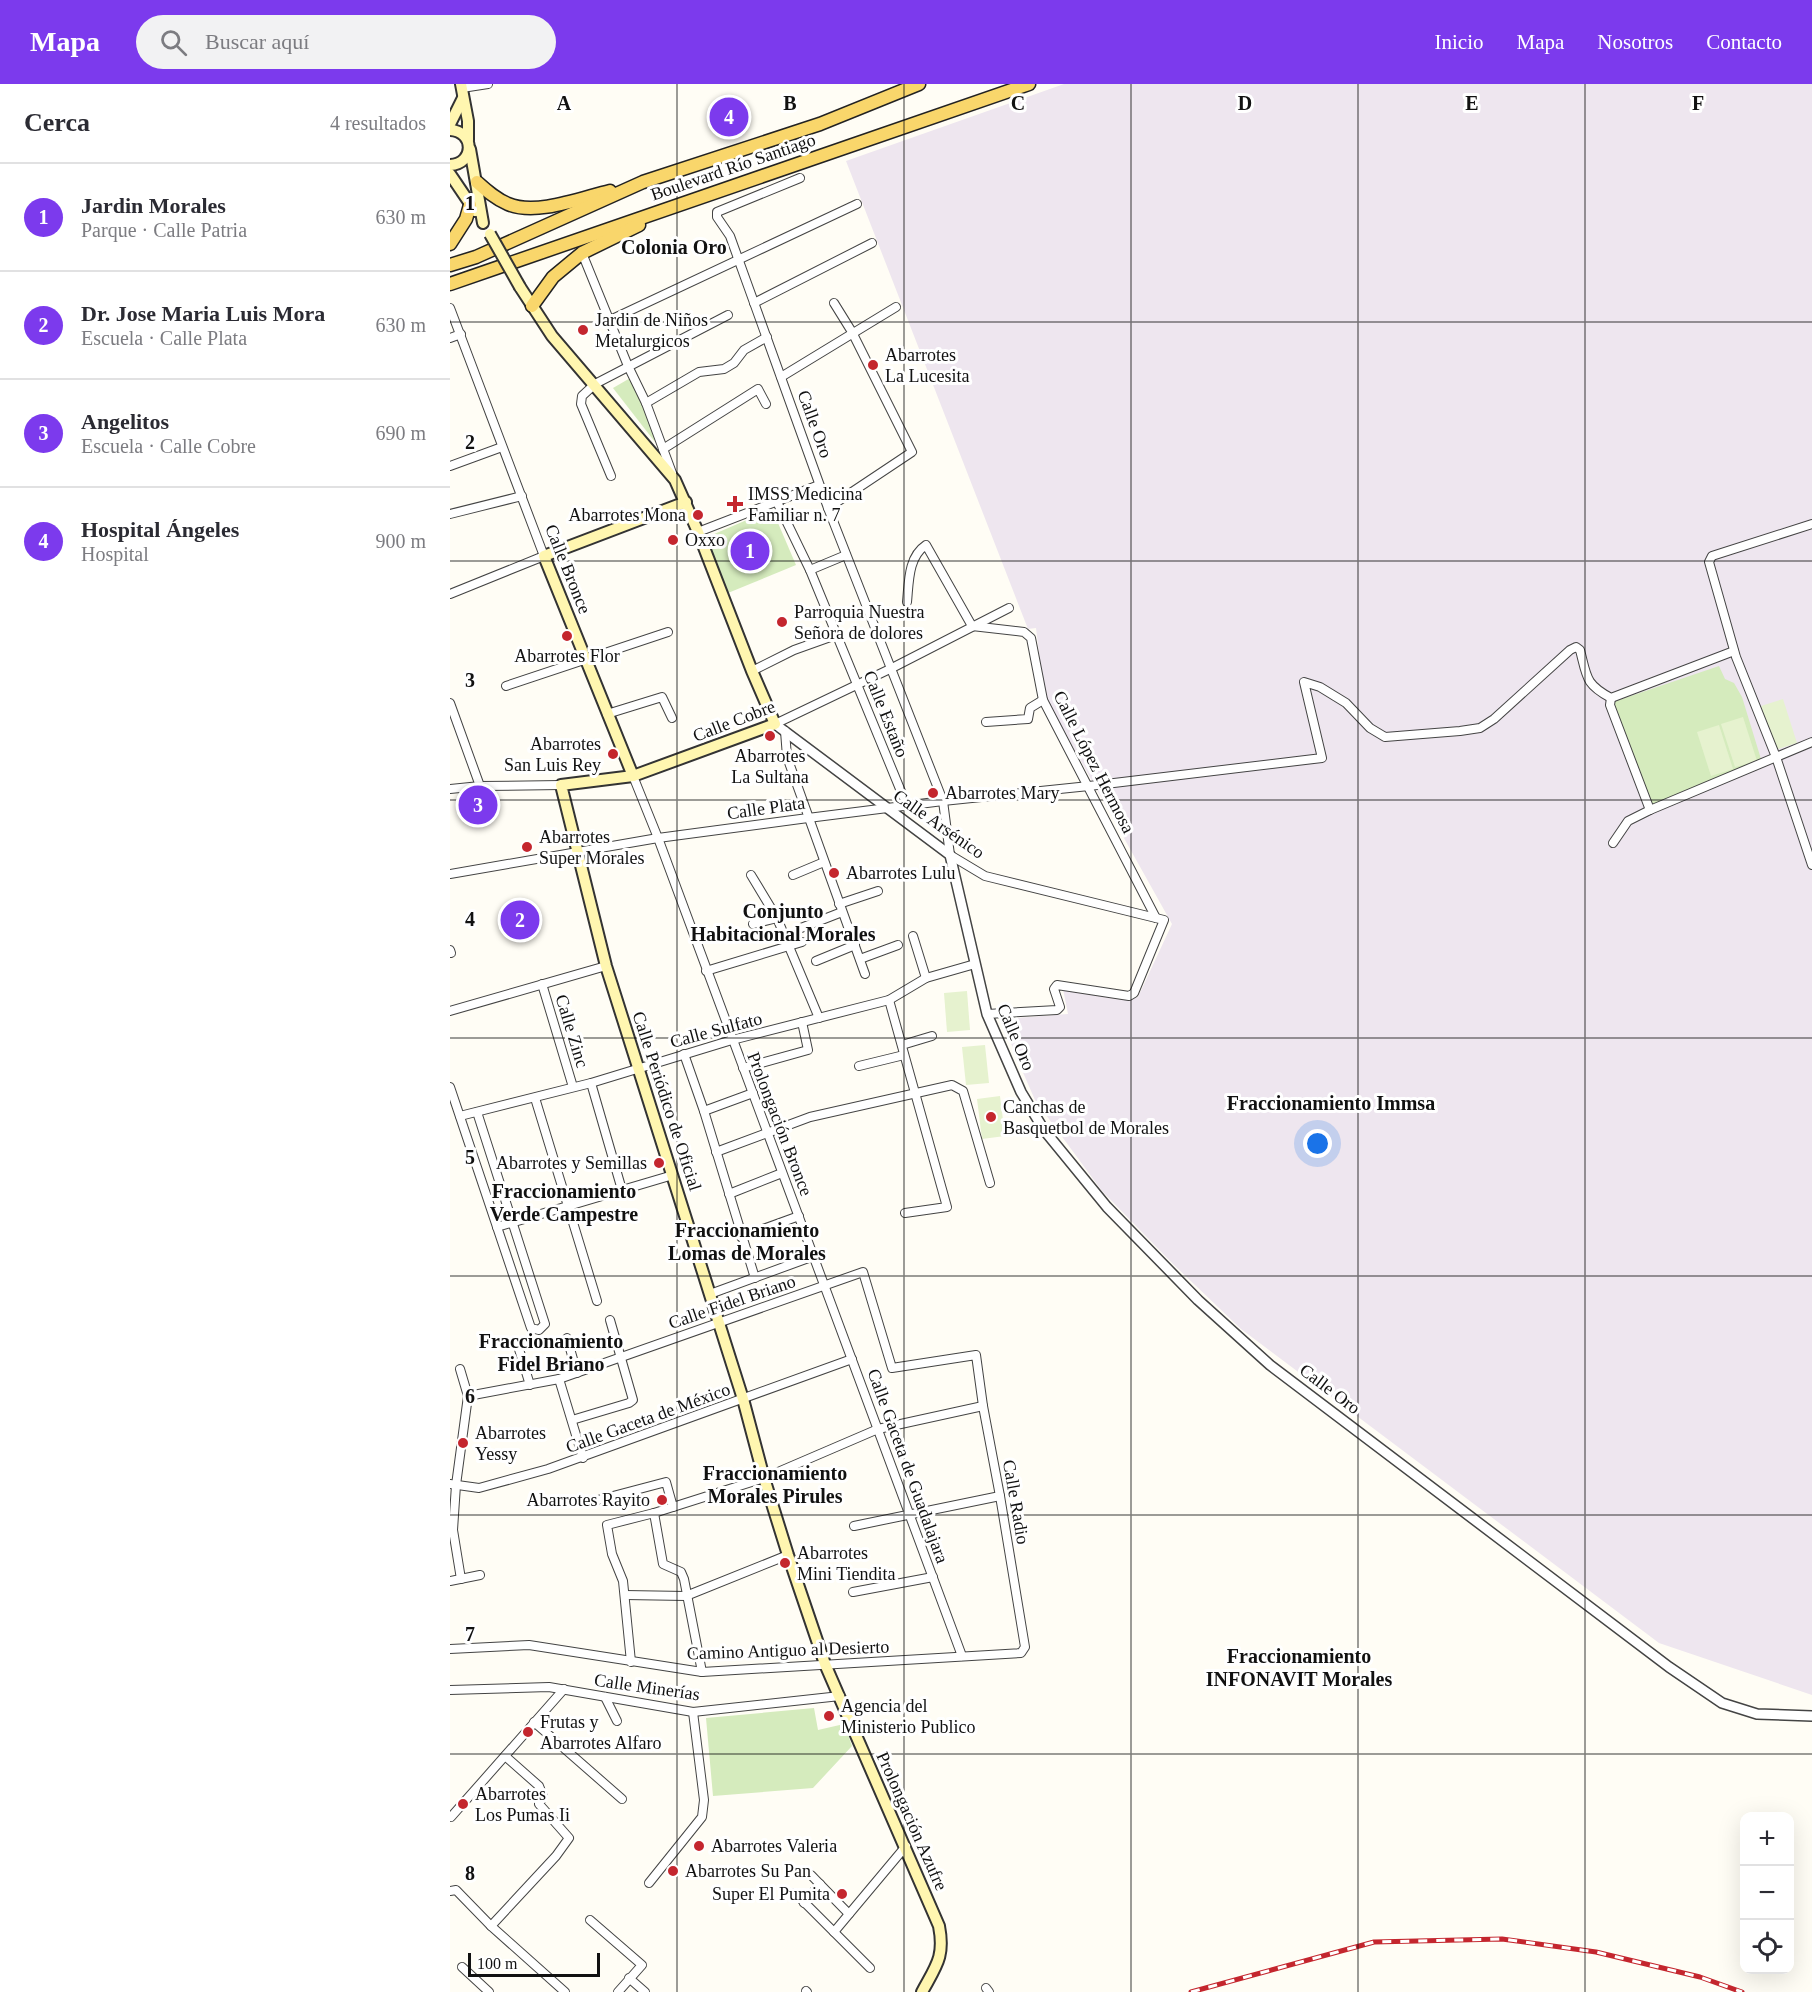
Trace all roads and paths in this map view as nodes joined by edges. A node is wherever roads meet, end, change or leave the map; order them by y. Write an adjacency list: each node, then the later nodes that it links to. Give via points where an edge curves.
1 (488, 84): 4 (street)
2 (919, 84): 13 (main road, Boulevard Río Santiago, via 820,124)
3 (1029, 84): 16 (main road, Boulevard Río Santiago)
4 (462, 92): 5 (main road); 6 (main road); 8 (main road)
5 (450, 110)
6 (450, 123)
7 (450, 130): 8 (main road, via 461,132)
8 (469, 144): 9 (main road, via 469,154 462,162); 12 (main road)
9 (450, 165)
10 (450, 174): 15 (main road)
11 (800, 178): 21 (street, Calle Oro, via 717,212)
12 (477, 182): 13 (main road, via 510,205 526,208 567,202); 17 (main road)
13 (643, 182): 22 (main road, Boulevard Río Santiago)
14 (856, 204): 21 (street)
15 (470, 205): 17 (main road); 19 (main road)
16 (660, 211): 20 (main road); 23 (main road, Boulevard Río Santiago)
17 (483, 223): 26 (main road, bridge)
18 (872, 243): 24 (street)
19 (450, 244)
20 (582, 253): 26 (main road, via 554,277); 30 (street)
21 (739, 259): 24 (street, Calle Oro); 30 (street)
22 (450, 265)
23 (450, 284)
24 (754, 303): 34 (street, Calle Oro)
25 (834, 303): 31 (street)
26 (532, 306): 37 (main road, via 552,336)
27 (896, 307): 31 (street)
28 (451, 309): 32 (street, Calle Bronce)
29 (729, 315): 35 (street)
30 (610, 320): 35 (street)
31 (852, 332): 36 (street); 49 (street, via 912,452)
32 (461, 334): 33 (street); 40 (street, Calle Bronce)
33 (450, 338)
34 (767, 338): 36 (street, Calle Oro); 38 (street, via 744,350 724,369 699,372)
35 (628, 366): 37 (street); 38 (street)
36 (781, 377): 45 (street, Calle Oro)
37 (595, 384): 43 (street, via 582,396 581,404); 44 (main road)
38 (646, 403): 41 (street)
39 (766, 404): 41 (street, via 758,389)
40 (502, 447): 42 (street); 46 (street, Calle Bronce)
41 (663, 449): 44 (street)
42 (450, 466)
43 (611, 476)
44 (675, 480): 47 (main road)
45 (819, 484): 48 (street); 49 (street, Calle Oro)
46 (522, 496): 50 (street); 54 (street, Calle Bronce)
47 (686, 502): 52 (main road); 54 (main road)
48 (777, 502): 52 (street); 55 (street, Calle Estaño)
49 (828, 507): 53 (street, Calle Oro)
50 (450, 514)
51 (1812, 524): 62 (street, via 1712,556 1709,562)
52 (698, 532): 65 (main road)
53 (846, 555): 55 (street); 64 (street, Calle Oro)
54 (544, 556): 56 (street); 63 (main road, Calle Bronce)
55 (810, 570): 61 (street, Calle Estaño)
56 (450, 594)
57 (906, 602): 59 (street, via 916,552 926,545)
58 (1009, 608): 59 (street, Calle Cobre)
59 (972, 626): 64 (street, Calle Cobre); 69 (street, Calle López Hermosa, via 1024,632 1031,638)
60 (668, 632): 63 (street)
61 (836, 635): 65 (street); 66 (street, Calle Estaño)
62 (1734, 651): 68 (street); 77 (street)
63 (586, 659): 67 (street); 71 (main road, Calle Bronce)
64 (892, 668): 66 (street, Calle Cobre); 83 (street, Calle Oro)
65 (752, 671): 74 (main road)
66 (858, 684): 74 (street, Calle Cobre); 84 (street, Calle Estaño)
67 (506, 686)
68 (1611, 698): 81 (street, Calle Plata, via 1588,680 1576,647 1480,728 1385,737 1346,704 1304,682 1322,758); 86 (street, via 1610,705)
69 (1043, 699): 73 (street, via 1030,708 1029,719); 81 (street, Calle López Hermosa)
70 (450, 703): 80 (street)
71 (607, 714): 72 (street, via 662,697); 78 (main road, Calle Bronce)
72 (672, 718)
73 (986, 722)
74 (775, 724): 75 (street, Calle Arsénico); 78 (main road, Calle Cobre)
75 (785, 731): 85 (street, Calle Arsénico); 87 (street, via 787,757)
76 (1812, 742): 77 (street)
77 (1776, 757): 86 (street); 93 (street)
78 (633, 776): 79 (main road, Calle Cobre); 88 (street, Calle Bronce)
79 (561, 785): 80 (street, Calle Cobre); 90 (main road, Calle Periódico de Oficial)
80 (480, 786): 82 (street, Calle Cobre)
81 (1089, 786): 83 (street, Calle Plata); 100 (street, Calle López Hermosa)
82 (450, 789)
83 (943, 801): 84 (street, Calle Plata); 91 (street, Calle Oro)
84 (907, 806): 85 (street, Calle Plata)
85 (887, 808): 87 (street, Calle Plata); 91 (street, Calle Arsénico)
86 (1650, 810): 89 (street, via 1628,821)
87 (808, 818): 88 (street, Calle Plata); 92 (street)
88 (658, 838): 90 (street, Calle Plata); 112 (street, Prolongación Bronce)
89 (1613, 843)
90 (577, 852): 94 (street, Calle Plata); 111 (main road, Calle Periódico de Oficial)
91 (950, 855): 100 (street, Calle Arsénico, via 985,876); 110 (street, Calle Oro)
92 (824, 862): 96 (street); 98 (street)
93 (1812, 866)
94 (450, 874)
95 (751, 874): 99 (street)
96 (793, 875)
97 (878, 891): 98 (street)
98 (841, 908): 102 (street); 106 (street)
99 (777, 918): 101 (street); 105 (street)
100 (1160, 919): 118 (street, via 1130,996 1057,985 1057,1010)
101 (753, 924)
102 (801, 928)
103 (913, 936): 114 (street)
104 (802, 942): 105 (street)
105 (789, 945): 112 (street); 119 (street)
106 (855, 945): 108 (street); 109 (street)
107 (898, 945): 108 (street)
108 (860, 959): 113 (street)
109 (816, 961)
110 (975, 964): 114 (street, Calle Sulfato); 118 (street, Calle Oro)
111 (606, 966): 115 (street); 127 (main road, Calle Periódico de Oficial)
112 (706, 971): 122 (street, Prolongación Bronce)
113 (865, 974)
114 (926, 978): 116 (street, Calle Sulfato)
115 (542, 984): 117 (street); 131 (street, Calle Zinc)
116 (889, 1000): 119 (street, Calle Sulfato); 123 (street)
117 (450, 1011)
118 (987, 1014): 200 (street, Calle Oro, via 1044,1130 1141,1244 1270,1365 1669,1667 1722,1702 1757,1714)
119 (819, 1018): 120 (street, Calle Sulfato)
120 (802, 1023): 122 (street, Calle Sulfato); 128 (street, via 808,1050)
121 (932, 1036): 123 (street)
122 (732, 1040): 124 (street, Calle Sulfato); 128 (street, Prolongación Bronce)
123 (902, 1045): 125 (street)
124 (684, 1054): 127 (street, Calle Sulfato); 135 (street)
125 (904, 1055): 126 (street); 133 (street)
126 (859, 1066)
127 (639, 1067): 129 (street, Calle Sulfato); 141 (main road, Calle Periódico de Oficial)
128 (743, 1068): 132 (street, Prolongación Bronce)
129 (591, 1083): 131 (street, Calle Sulfato); 143 (street)
130 (450, 1087): 137 (street)
131 (573, 1087): 134 (street, Calle Sulfato)
132 (753, 1093): 135 (street); 138 (street, Prolongación Bronce)
133 (915, 1094): 138 (street, via 810,1117); 142 (street, via 952,1085 963,1091); 146 (street, via 946,1207)
134 (535, 1098): 136 (street, Calle Sulfato); 145 (street)
135 (705, 1111): 139 (street)
136 (477, 1112): 137 (street, Calle Sulfato); 148 (street)
137 (460, 1116): 149 (street)
138 (768, 1134): 139 (street); 140 (street, Prolongación Bronce)
139 (716, 1152): 144 (street)
140 (782, 1173): 144 (street); 147 (street, Prolongación Bronce)
141 (673, 1175): 143 (street); 154 (main road, Calle Periódico de Oficial)
142 (990, 1183)
143 (622, 1190): 145 (street)
144 (729, 1194): 150 (street)
145 (568, 1207): 148 (street); 155 (street)
146 (905, 1213)
147 (799, 1216): 150 (street); 151 (street, Prolongación Bronce)
148 (513, 1222): 149 (street); 149 (street, via 545,1323 539,1330 531,1328)
149 (497, 1227)
150 (741, 1237): 152 (street)
151 (814, 1256): 152 (street); 153 (street, Prolongación Bronce)
152 (754, 1278): 154 (street)
153 (825, 1286): 157 (street, Calle Fidel Briano); 160 (street, Calle Fidel Briano, via 863,1272 892,1368); 162 (street, Calle Gaceta de Guadalajara)
154 (710, 1294): 157 (main road, Calle Periódico de Oficial)
155 (597, 1301)
156 (610, 1320): 161 (street)
157 (719, 1322): 161 (street, Calle Fidel Briano); 168 (main road, Calle Periódico de Oficial)
158 (567, 1338): 164 (street)
159 (518, 1346): 166 (street)
160 (976, 1355): 169 (street, Calle Radio)
161 (621, 1358): 164 (street, Calle Fidel Briano); 170 (street, via 633,1400)
162 (852, 1359): 168 (street, Calle Gaceta de México); 171 (street, Calle Gaceta de Guadalajara)
163 (460, 1369): 167 (street)
164 (577, 1373): 165 (street, Calle Fidel Briano)
165 (560, 1379): 166 (street, Calle Fidel Briano); 170 (street)
166 (530, 1385): 167 (street, Calle Fidel Briano)
167 (468, 1396): 174 (street)
168 (743, 1399): 172 (street, Calle Gaceta de México); 173 (main road, Calle Periódico de Oficial)
169 (983, 1407): 171 (street); 175 (street, Calle Radio)
170 (572, 1420): 172 (street)
171 (878, 1429): 173 (street); 179 (street, Calle Gaceta de Guadalajara)
172 (583, 1458): 174 (street, Calle Gaceta de México, via 479,1488)
173 (764, 1478): 177 (street); 181 (main road, Calle Periódico de Oficial)
174 (453, 1484): 184 (street, via 453,1530)
175 (1000, 1496): 179 (street); 190 (street, Calle Radio, via 1025,1647)
176 (594, 1501): 177 (street, via 666,1482)
177 (673, 1507): 178 (street)
178 (654, 1513): 187 (street, via 607,1525); 188 (street, via 663,1564 681,1572)
179 (911, 1515): 180 (street); 183 (street, Calle Gaceta de Guadalajara)
180 (854, 1526)
181 (788, 1555): 188 (street); 193 (main road, Calle Periódico de Oficial)
182 (480, 1575): 184 (street)
183 (933, 1576): 186 (street); 191 (street, Calle Gaceta de Guadalajara)
184 (461, 1580): 185 (street)
185 (450, 1581)
186 (853, 1592)
187 (625, 1595): 188 (street); 192 (street)
188 (686, 1596): 194 (street)
189 (450, 1649): 192 (street, Camino Antiguo al Desierto, via 529,1645)
190 (1021, 1653): 191 (street, Camino Antiguo al Desierto)
191 (962, 1656): 193 (street, Camino Antiguo al Desierto)
192 (631, 1662): 194 (street, Camino Antiguo al Desierto)
193 (825, 1664): 194 (street, Camino Antiguo al Desierto); 197 (main road, Prolongación Azufre)
194 (702, 1672)
195 (564, 1689): 196 (street, Calle Minerías); 198 (street, Calle Minerías); 202 (street)
196 (450, 1690)
197 (840, 1696): 199 (street, Calle Minerías); 206 (main road, Prolongación Azufre)
198 (605, 1697): 199 (street, Calle Minerías); 201 (street)
199 (693, 1712): 208 (street, via 704,1800 702,1817)
200 (1812, 1716)
201 (617, 1721)
202 (534, 1722): 203 (street); 204 (street)
203 (505, 1756): 205 (street); 215 (street, via 539,1786 543,1796 539,1804 569,1838)
204 (622, 1799)
205 (450, 1817)
206 (906, 1846): 213 (street); 224 (main road, Prolongación Azufre, via 941,1935 941,1958)
207 (811, 1875): 209 (street)
208 (649, 1883)
209 (820, 1884): 212 (street); 213 (street)
210 (453, 1890): 215 (street)
211 (795, 1893): 212 (street)
212 (804, 1903): 216 (street)
213 (849, 1914): 216 (street)
214 (590, 1920): 219 (street, via 642,1965)
215 (491, 1926): 221 (street)
216 (834, 1932): 218 (street)
217 (462, 1967): 220 (street)
218 (870, 1968)
219 (629, 1978): 222 (street); 223 (street)
220 (489, 1992)
221 (565, 1992)
222 (618, 1992)
223 (645, 1992)
224 (922, 1992)

